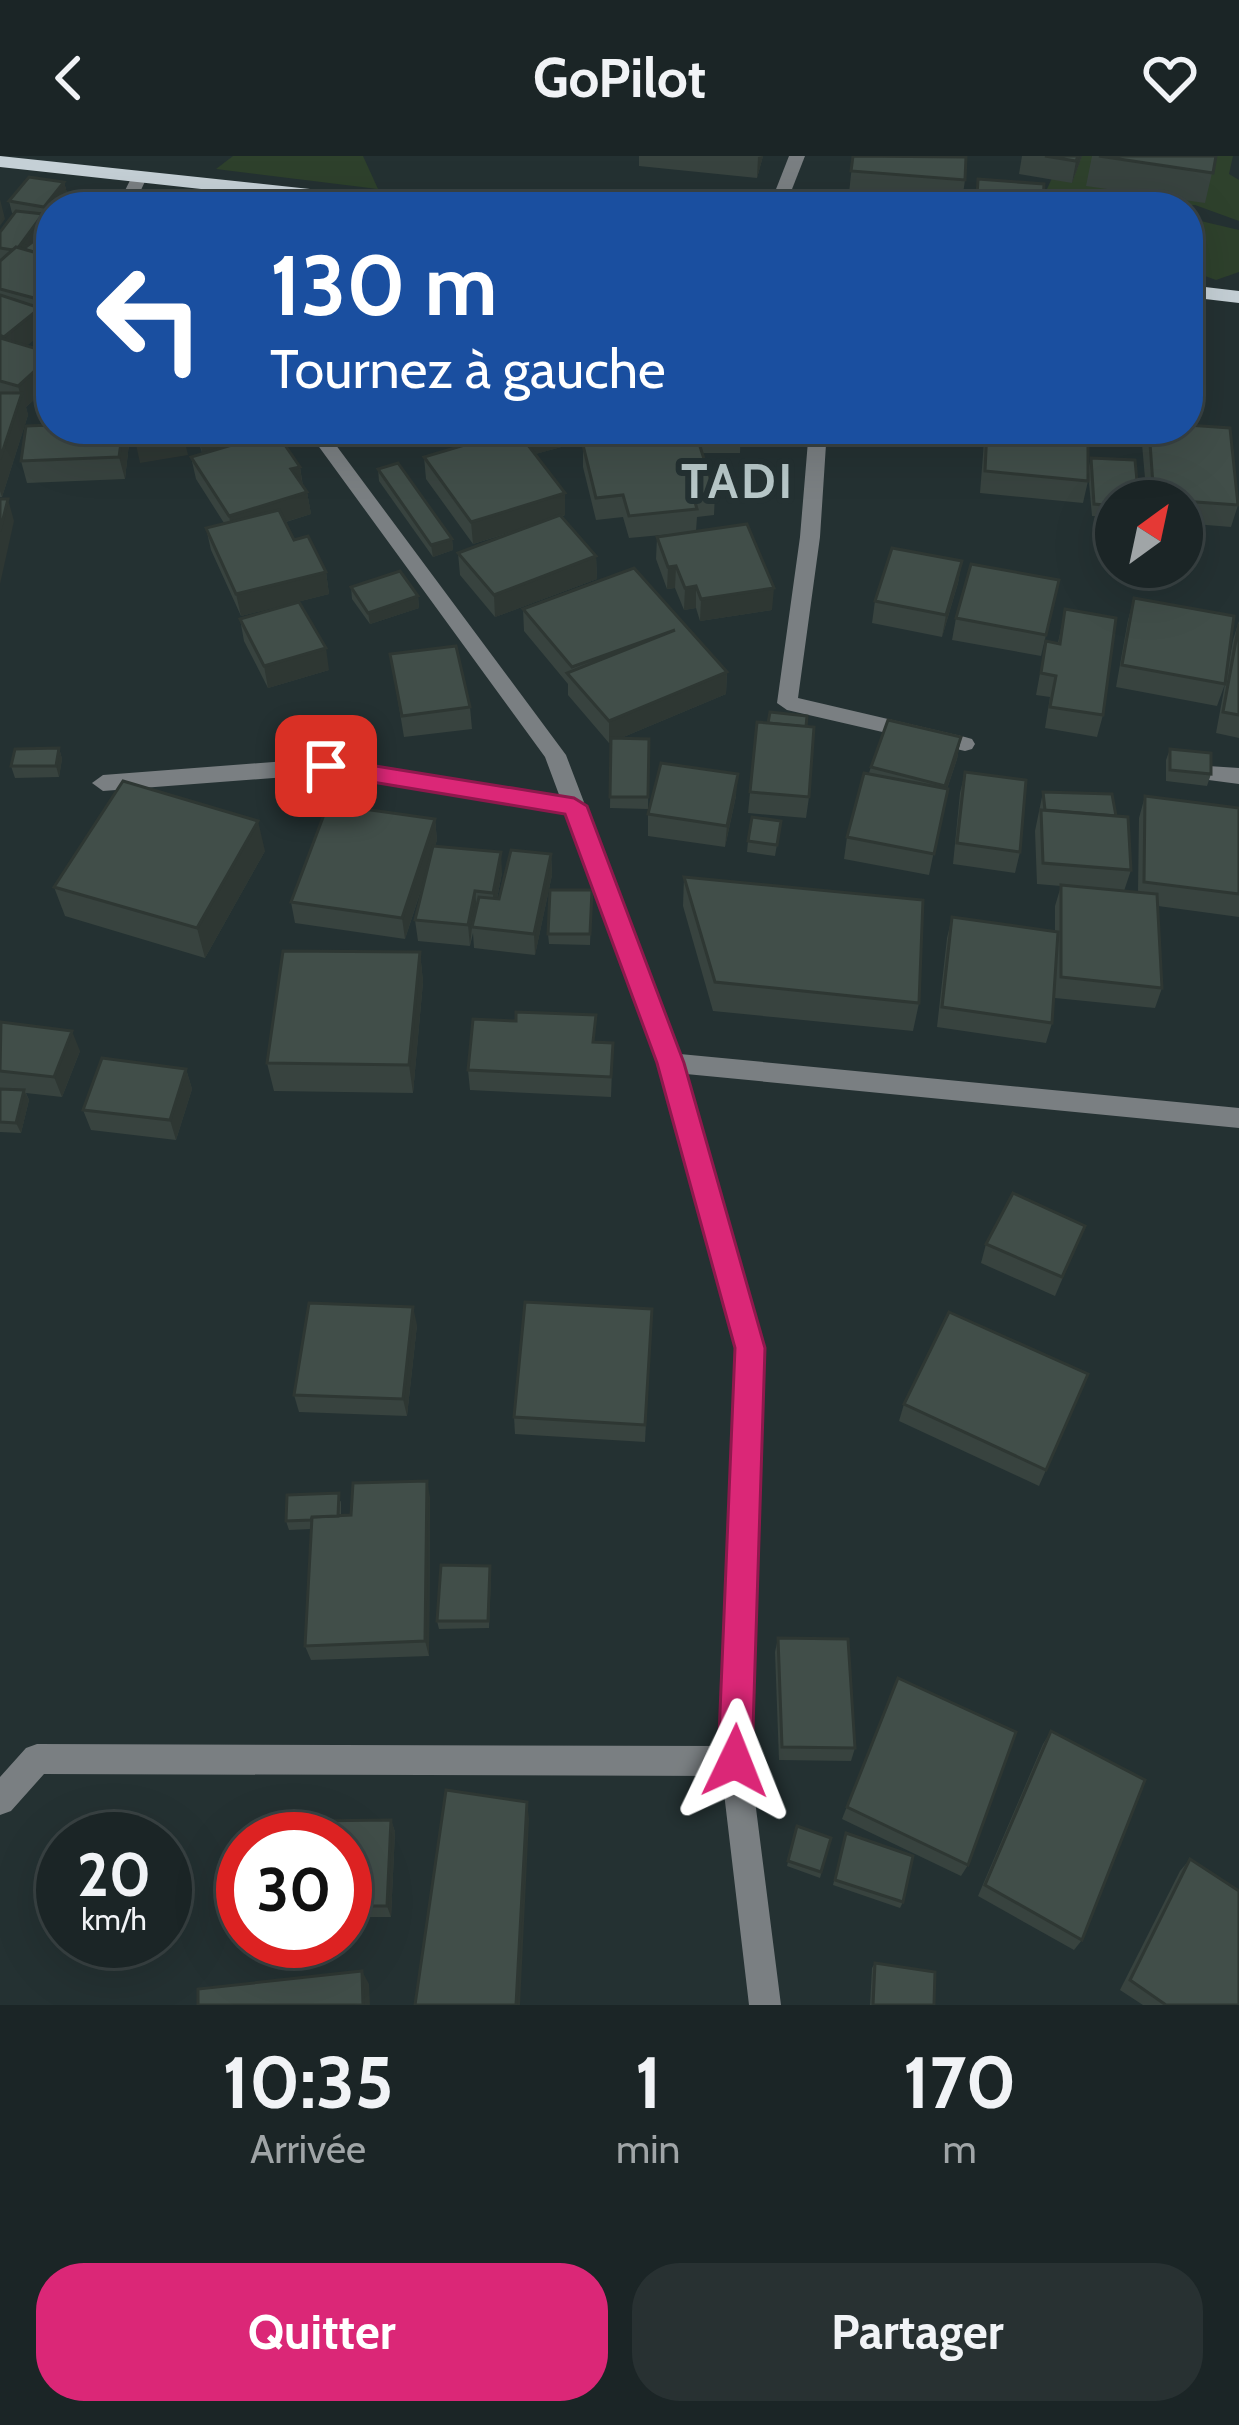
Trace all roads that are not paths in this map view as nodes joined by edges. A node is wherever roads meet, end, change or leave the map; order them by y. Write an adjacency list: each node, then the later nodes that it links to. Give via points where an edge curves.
1 (797, 156): 6 (street)
2 (0, 161): 3 (main road)
3 (140, 175): 4 (street); 5 (main road)
4 (132, 192)
5 (290, 192)
6 (783, 192)
7 (1203, 293): 8 (main road)
8 (1239, 297)
9 (326, 444): 15 (street, via 555,755)
10 (817, 444): 11 (street, via 787,703)
11 (965, 744)
12 (1208, 774): 13 (street)
13 (1239, 776)
14 (103, 783): 15 (street, via 326,766)
15 (574, 806): 16 (street)
16 (671, 1063): 17 (street); 18 (street, via 750,1348)
17 (1239, 1118)
18 (735, 1761): 19 (street, via 37,1760); 20 (street)
19 (0, 1800)
20 (765, 2005)

